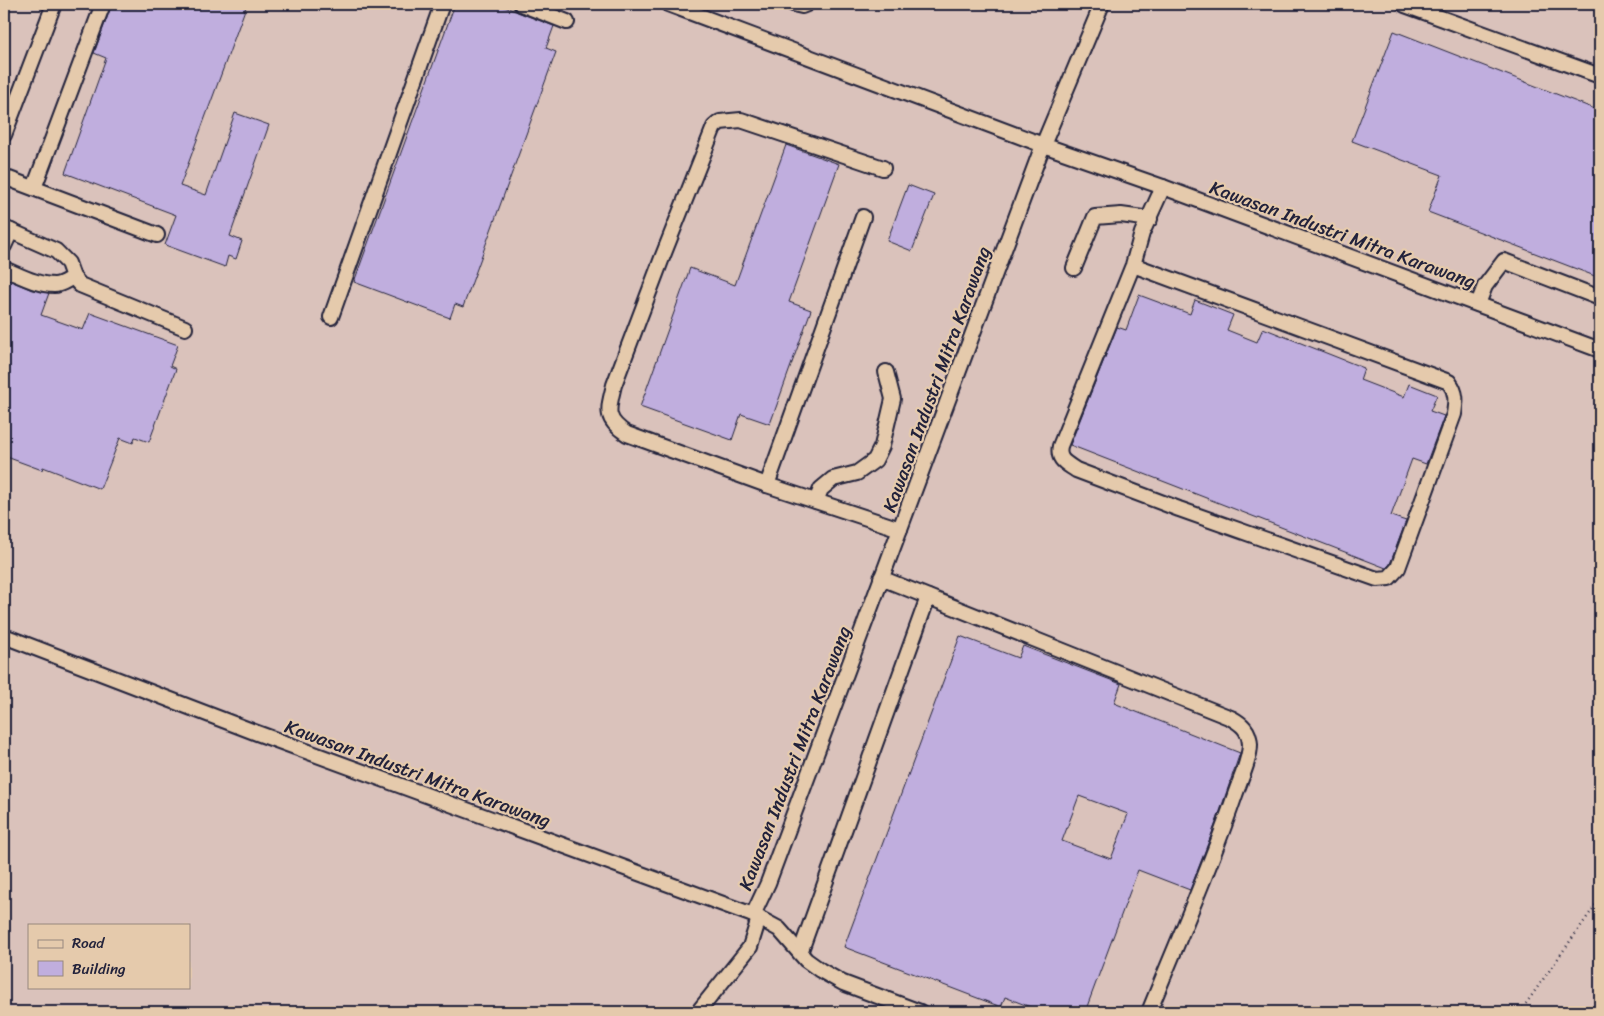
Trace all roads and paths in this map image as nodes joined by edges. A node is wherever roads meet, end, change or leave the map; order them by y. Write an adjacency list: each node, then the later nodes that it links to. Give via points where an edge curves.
1 (54, 4): 12 (street)
2 (103, 4): 17 (street)
3 (442, 4): 29 (street)
4 (521, 4): 10 (street)
5 (668, 4): 13 (street, Kawasan Industri Mitra Karawang)
6 (793, 4): 7 (street)
7 (807, 4)
8 (1102, 4): 13 (street, Kawasan Industri Mitra Karawang)
9 (1405, 5): 11 (street)
10 (567, 22)
11 (1600, 76)
12 (4, 134)
13 (1043, 145): 16 (street, Kawasan Industri Mitra Karawang); 35 (street, Kawasan Industri Mitra Karawang)
14 (882, 168): 33 (street, via 741,120 720,122 711,134 614,385 610,416 618,429)
15 (4, 177): 17 (street)
16 (1163, 187): 19 (street); 28 (street, Kawasan Industri Mitra Karawang)
17 (34, 188): 21 (street)
18 (863, 218): 33 (street)
19 (1150, 219): 23 (street, via 1142,233); 24 (street, via 1121,215 1095,217)
20 (7, 230): 22 (street); 26 (street, via 56,251 68,263)
21 (157, 235)
22 (4, 246)
23 (1133, 266): 23 (street, via 1450,382 1457,399 1454,414 1398,568 1389,578 1377,578 1188,512 1076,470 1061,460 1060,446)
24 (1074, 268)
25 (4, 269): 26 (street, via 36,282 55,285)
26 (73, 277): 30 (street, via 80,285)
27 (1600, 298): 28 (street, via 1504,261 1485,286)
28 (1478, 304): 31 (street, Kawasan Industri Mitra Karawang)
29 (331, 317)
30 (185, 328)
31 (1600, 350)
32 (886, 372): 34 (street, via 893,399 882,446 875,460 857,473 833,479 821,489)
33 (767, 485): 34 (street)
34 (816, 501): 35 (street)
35 (900, 529): 36 (street, Kawasan Industri Mitra Karawang)
36 (881, 578): 37 (street); 40 (street, Kawasan Industri Mitra Karawang)
37 (928, 597): 41 (street); 44 (street, via 1231,718 1247,731 1250,746 1247,760 1225,826)
38 (4, 636): 40 (street, Kawasan Industri Mitra Karawang)
39 (1600, 899): 45 (path)
40 (756, 916): 41 (street, via 779,929); 42 (street, via 750,947)
41 (800, 953): 43 (street, via 843,983)
42 (698, 1012)
43 (920, 1012)
44 (1149, 1012)
45 (1520, 1012)

